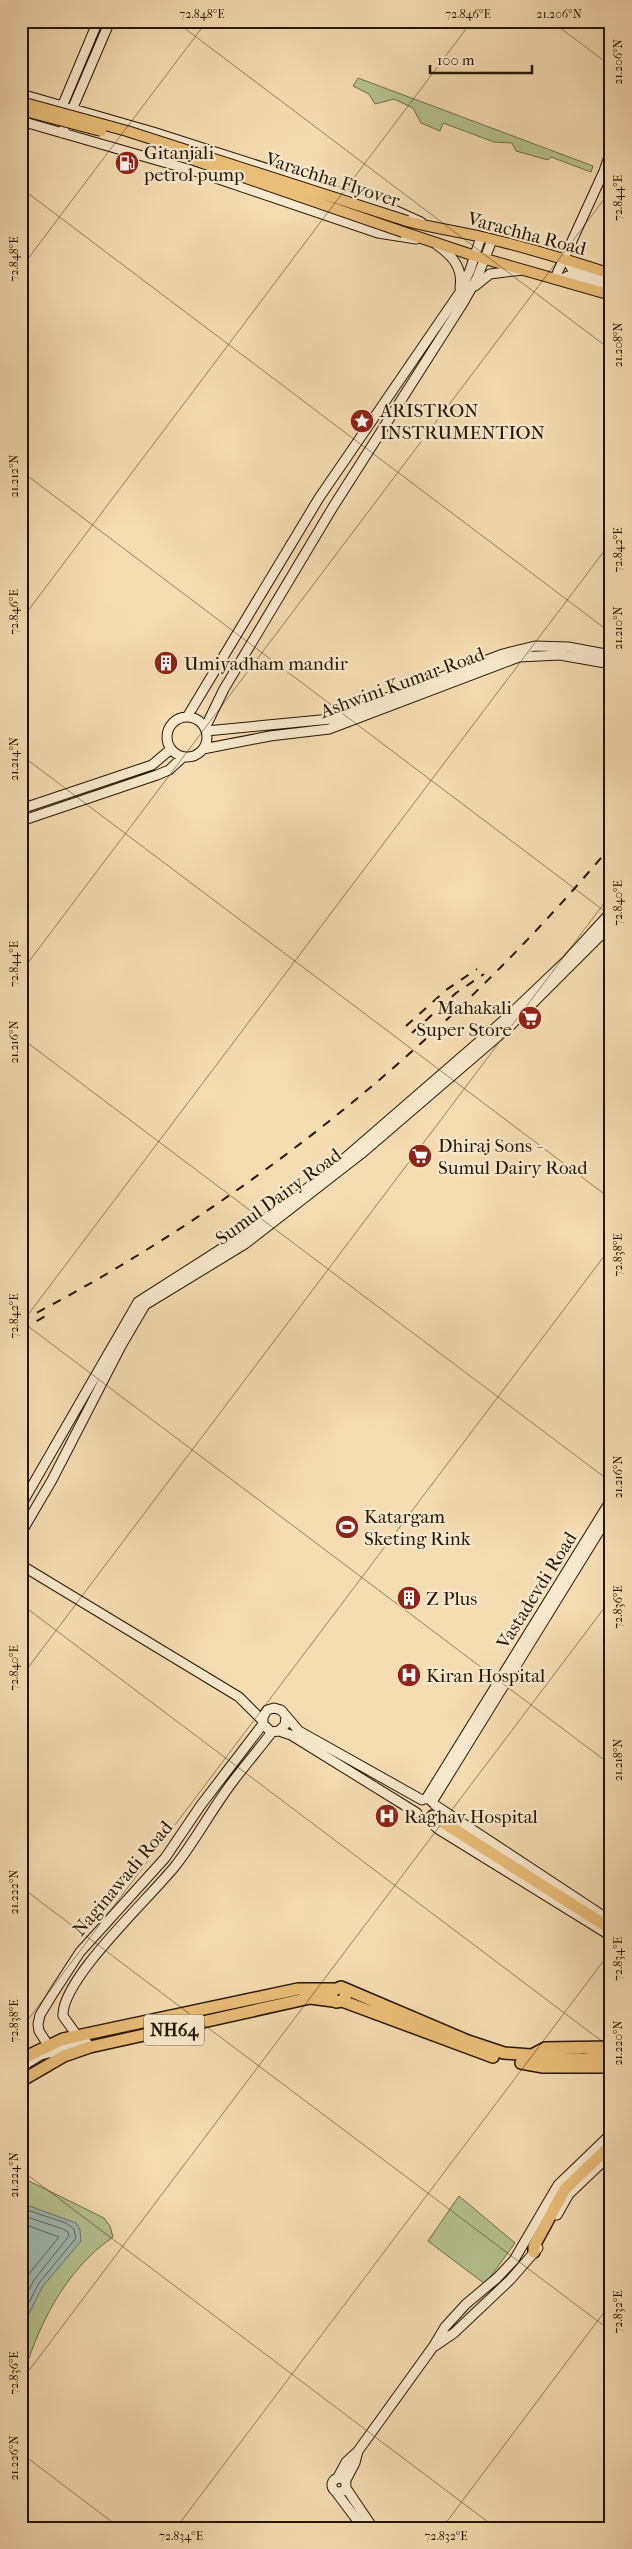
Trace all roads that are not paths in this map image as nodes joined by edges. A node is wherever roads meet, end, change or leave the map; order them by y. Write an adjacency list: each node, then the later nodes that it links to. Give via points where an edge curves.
1 (98, 21): 5 (street)
2 (110, 21): 6 (street)
3 (21, 94): 5 (street)
4 (21, 102): 11 (main road, Varachha Flyover, bridge, via 127,131)
5 (63, 105): 6 (street); 9 (street)
6 (72, 108): 9 (street); 12 (street, via 390,208)
7 (21, 110): 11 (main road, Varachha Flyover, bridge, via 142,142)
8 (21, 121): 9 (street)
9 (57, 132): 14 (street, via 198,172 378,233)
10 (611, 151): 17 (street)
11 (405, 226): 12 (main road, Varachha Flyover); 14 (main road, Varachha Flyover)
12 (434, 229): 13 (main road, Varachha Road)
13 (481, 237): 15 (main road, Varachha Road); 16 (street)
14 (430, 240): 16 (main road, Varachha Flyover); 24 (street, via 449,254 457,265 461,274)
15 (492, 240): 16 (street); 17 (main road, Varachha Road)
16 (480, 257): 18 (main road, Varachha Flyover); 23 (street); 24 (street)
17 (564, 259): 19 (main road, Varachha Road); 20 (street); 21 (street, via 572,269)
18 (528, 270): 20 (main road, Varachha Flyover); 23 (street, via 490,274)
19 (611, 274)
20 (557, 279): 22 (street, via 568,276); 25 (main road, Varachha Flyover)
21 (611, 282)
22 (611, 289)
23 (471, 290): 30 (street, via 332,507 224,689)
24 (460, 292): 29 (street, via 319,498)
25 (611, 296)
26 (560, 651): 27 (street, Ashwini Kumar Road); 28 (street, Ashwini Kumar Road); 30 (street, Ashwini Kumar Road, via 535,646 503,654 331,719); 31 (street, Ashwini Kumar Road, via 512,660 328,729)
27 (611, 655)
28 (611, 664)
29 (187, 717): 30 (street, via 197,720); 32 (street, via 175,721 168,731)
30 (205, 729): 31 (street, via 207,738)
31 (203, 748): 33 (street, via 194,756)
32 (171, 749): 33 (street); 34 (street, via 152,765)
33 (183, 757): 35 (street, via 157,775)
34 (21, 809)
35 (21, 821)
36 (611, 912): 39 (street, via 566,961 503,1021 344,1158 235,1240 138,1302)
37 (611, 925): 41 (street, Sumul Dairy Road, via 510,1026 361,1154 252,1239 145,1305)
38 (611, 1500): 48 (street, Vastadevdi Road)
39 (21, 1505)
40 (611, 1512): 48 (street, Vastadevdi Road)
41 (21, 1533)
42 (21, 1565): 43 (street)
43 (239, 1697): 44 (street); 46 (street)
44 (271, 1708): 45 (street, via 281,1710); 46 (street, via 264,1713)
45 (286, 1717): 47 (street, via 285,1725); 48 (street, via 300,1731)
46 (262, 1722): 47 (street); 56 (street, Naginawadi Road, via 165,1858 70,1965 40,2015 39,2031)
47 (276, 1732): 49 (street, via 292,1735); 54 (street, Naginawadi Road, via 234,1780 176,1866 86,1965 72,1985 63,2016)
48 (429, 1807): 49 (street, via 416,1807); 49 (street, via 421,1818); 50 (street); 51 (highway, via 443,1823); 52 (street, via 438,1829)
49 (417, 1813)
50 (611, 1921)
51 (611, 1929)
52 (611, 1936)
53 (311, 1993): 54 (street, via 196,2015 191,2019); 54 (highway, NH64, via 298,1989); 59 (highway, NH64, via 338,1995 504,2053)
54 (82, 2043): 56 (highway, NH64); 56 (highway, NH64)
55 (611, 2047): 59 (highway, via 545,2048)
56 (52, 2053): 58 (highway, NH64); 61 (street, via 41,2055); 63 (street); 64 (highway, NH64)
57 (611, 2057): 59 (highway, NH64)
58 (21, 2059)
59 (537, 2060): 60 (highway, NH64); 62 (highway, via 543,2067)
60 (611, 2063)
61 (21, 2067)
62 (611, 2067)
63 (21, 2073)
64 (21, 2081)
65 (611, 2134): 69 (street, via 558,2186 514,2260 457,2314)
66 (611, 2145): 68 (highway, via 565,2189)
67 (611, 2154): 68 (street, via 569,2194)
68 (534, 2252): 69 (street, via 510,2280 454,2333)
69 (433, 2347): 70 (street, via 358,2451)
70 (343, 2483): 71 (street, via 343,2492); 71 (street, via 332,2484); 73 (street)
71 (336, 2492): 72 (street)
72 (363, 2528)
73 (373, 2528)

